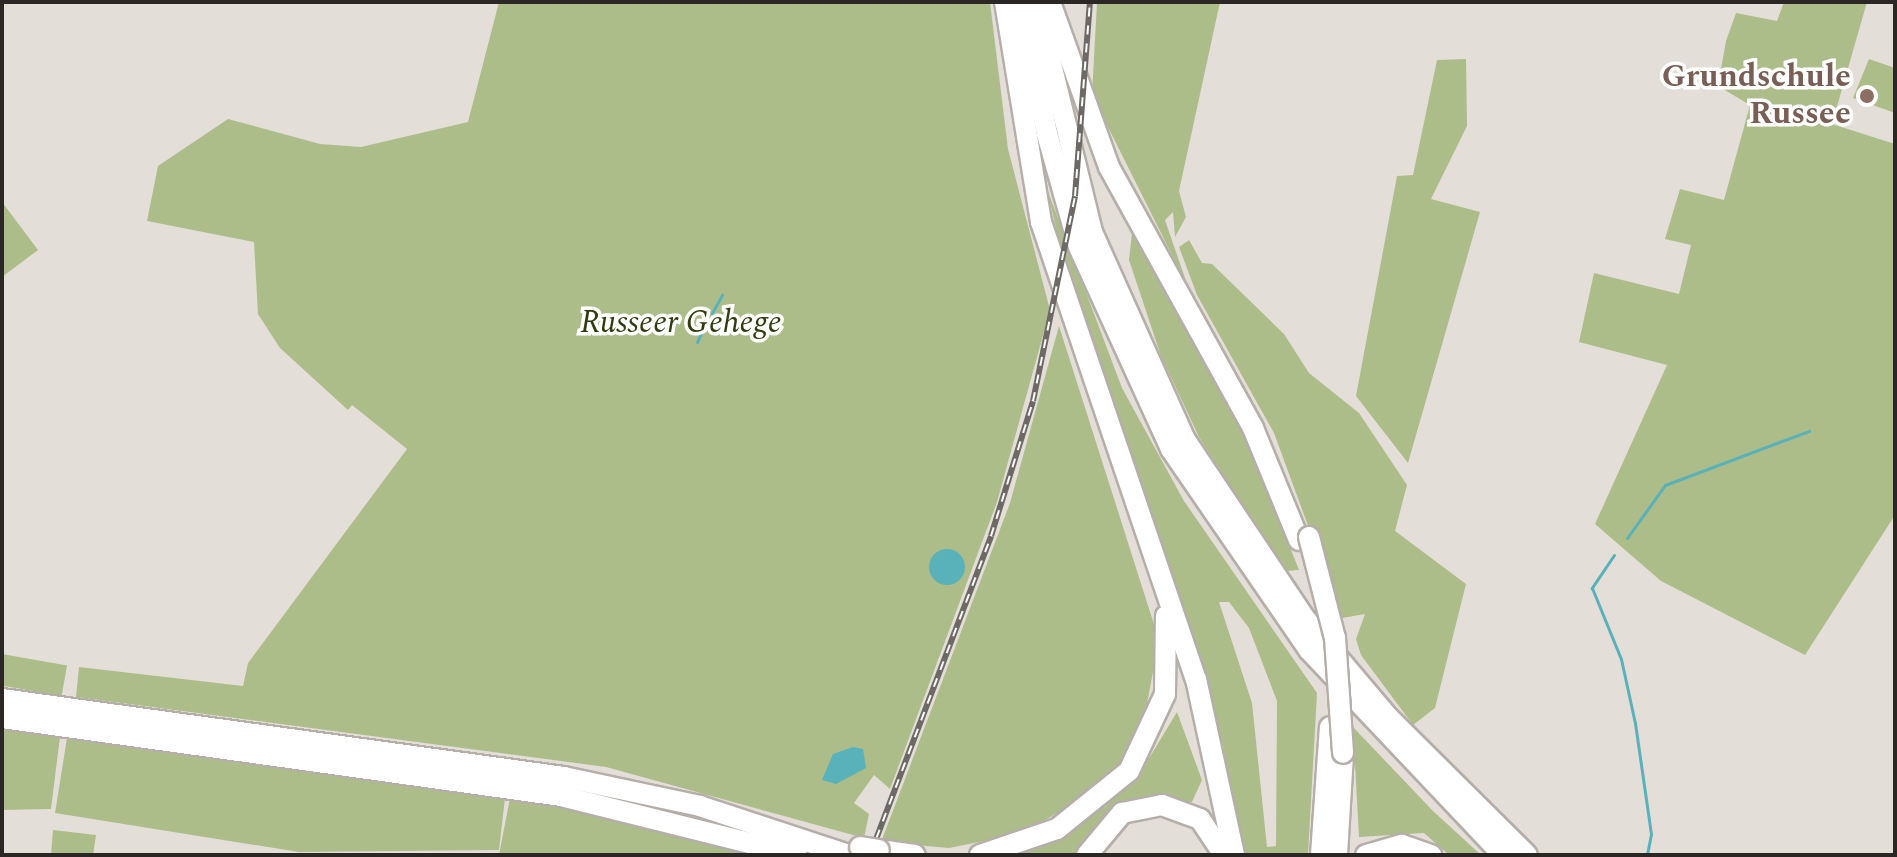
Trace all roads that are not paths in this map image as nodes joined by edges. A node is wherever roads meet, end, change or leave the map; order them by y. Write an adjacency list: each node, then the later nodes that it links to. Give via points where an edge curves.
1 (1005, 2): 6 (highway, via 1041,222)
2 (1022, 2): 20 (highway, via 1070,219 1117,342 1171,449 1309,650)
3 (1036, 2): 21 (highway, via 1092,232 1184,438 1306,620 1395,725)
4 (1050, 2): 5 (highway, via 1109,167 1253,428 1278,461)
5 (1304, 539): 16 (highway, via 1323,643 1330,727); 17 (highway, bridge, via 1335,638 1343,753)
6 (1156, 561): 12 (highway, via 1169,670 1137,759 1074,819); 15 (highway, via 1196,679)
7 (2, 699): 9 (highway, via 564,777)
8 (2, 718): 10 (highway, via 561,796)
9 (863, 851): 11 (highway)
10 (797, 855)
11 (915, 855)
12 (980, 855)
13 (1087, 855): 14 (highway, via 1122,813 1162,805 1200,819)
14 (1224, 855)
15 (1234, 855)
16 (1321, 855)
17 (1337, 855)
18 (1366, 855): 19 (highway, via 1402,845)
19 (1431, 855)
20 (1503, 855)
21 (1527, 855)

